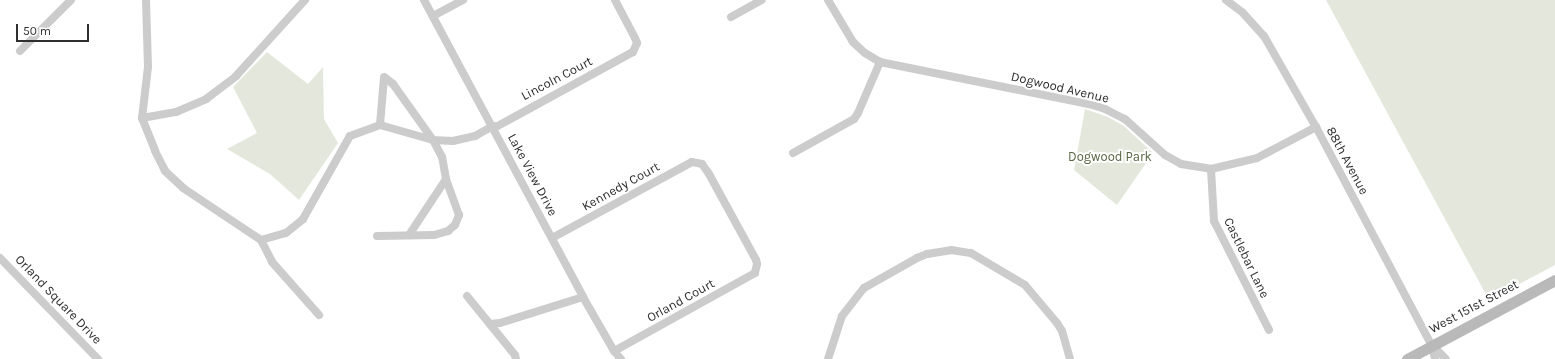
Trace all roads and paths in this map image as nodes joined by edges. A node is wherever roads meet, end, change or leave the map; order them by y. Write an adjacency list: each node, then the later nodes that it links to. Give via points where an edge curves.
1 (71, 0): 12 (street)
2 (146, 0): 14 (street, via 148,66)
3 (305, 0): 14 (street, via 236,76 206,99 176,112)
4 (424, 0): 10 (street, Lake View Drive)
5 (463, 0): 10 (street)
6 (614, 0): 16 (street, Lincoln Court, via 635,38 637,44 632,52)
7 (762, 0): 11 (street)
8 (828, 0): 13 (street, Dogwood Avenue, via 854,42 865,53)
9 (1226, 0): 17 (street, 88th Avenue, via 1243,13 1264,36)
10 (433, 16): 16 (street, Lake View Drive)
11 (731, 17)
12 (20, 51)
13 (880, 62): 19 (street, via 854,119); 20 (street, Dogwood Avenue, via 1105,109 1125,119 1173,160 1181,164)
14 (142, 118): 25 (street, via 165,171 182,188)
15 (380, 125): 18 (street, Lincoln Court); 18 (street, via 384,77 393,84); 25 (street, via 350,136 303,219 286,233)
16 (493, 127): 18 (street, Lincoln Court, via 467,139); 24 (street, Lake View Drive)
17 (1316, 127): 20 (street, Dogwood Avenue, via 1257,158); 34 (street, 88th Avenue)
18 (433, 140): 21 (street, via 442,157)
19 (793, 153)
20 (1211, 169): 33 (street, Castlebar Lane, via 1214,221)
21 (446, 179): 22 (street); 22 (street, via 459,215 455,225 448,231 434,235)
22 (409, 235): 23 (street)
23 (376, 236)
24 (552, 238): 27 (street, Kennedy Court, via 692,162 702,164 709,174 756,260); 30 (street, Lake View Drive)
25 (261, 240): 31 (street, via 272,262)
26 (0, 258): 36 (street, Orland Square Drive)
27 (756, 269): 35 (street, Orland Court, via 750,277)
28 (1555, 280): 34 (street, West 151st Street)
29 (467, 296): 32 (street)
30 (582, 297): 32 (street); 35 (street, Lake View Drive)
31 (319, 315)
32 (490, 324): 37 (street)
33 (1269, 330)
34 (1432, 346): 41 (street, West 151st Street); 42 (street, 88th Avenue); 43 (street, 88th Avenue)
35 (614, 351): 38 (street, Lake View Drive)
36 (98, 359)
37 (516, 359)
38 (621, 359)
39 (828, 359): 40 (street, via 842,316 864,288 917,258 962,250 1026,285 1062,331)
40 (1070, 359)
41 (1407, 359)
42 (1435, 359)
43 (1446, 359)

